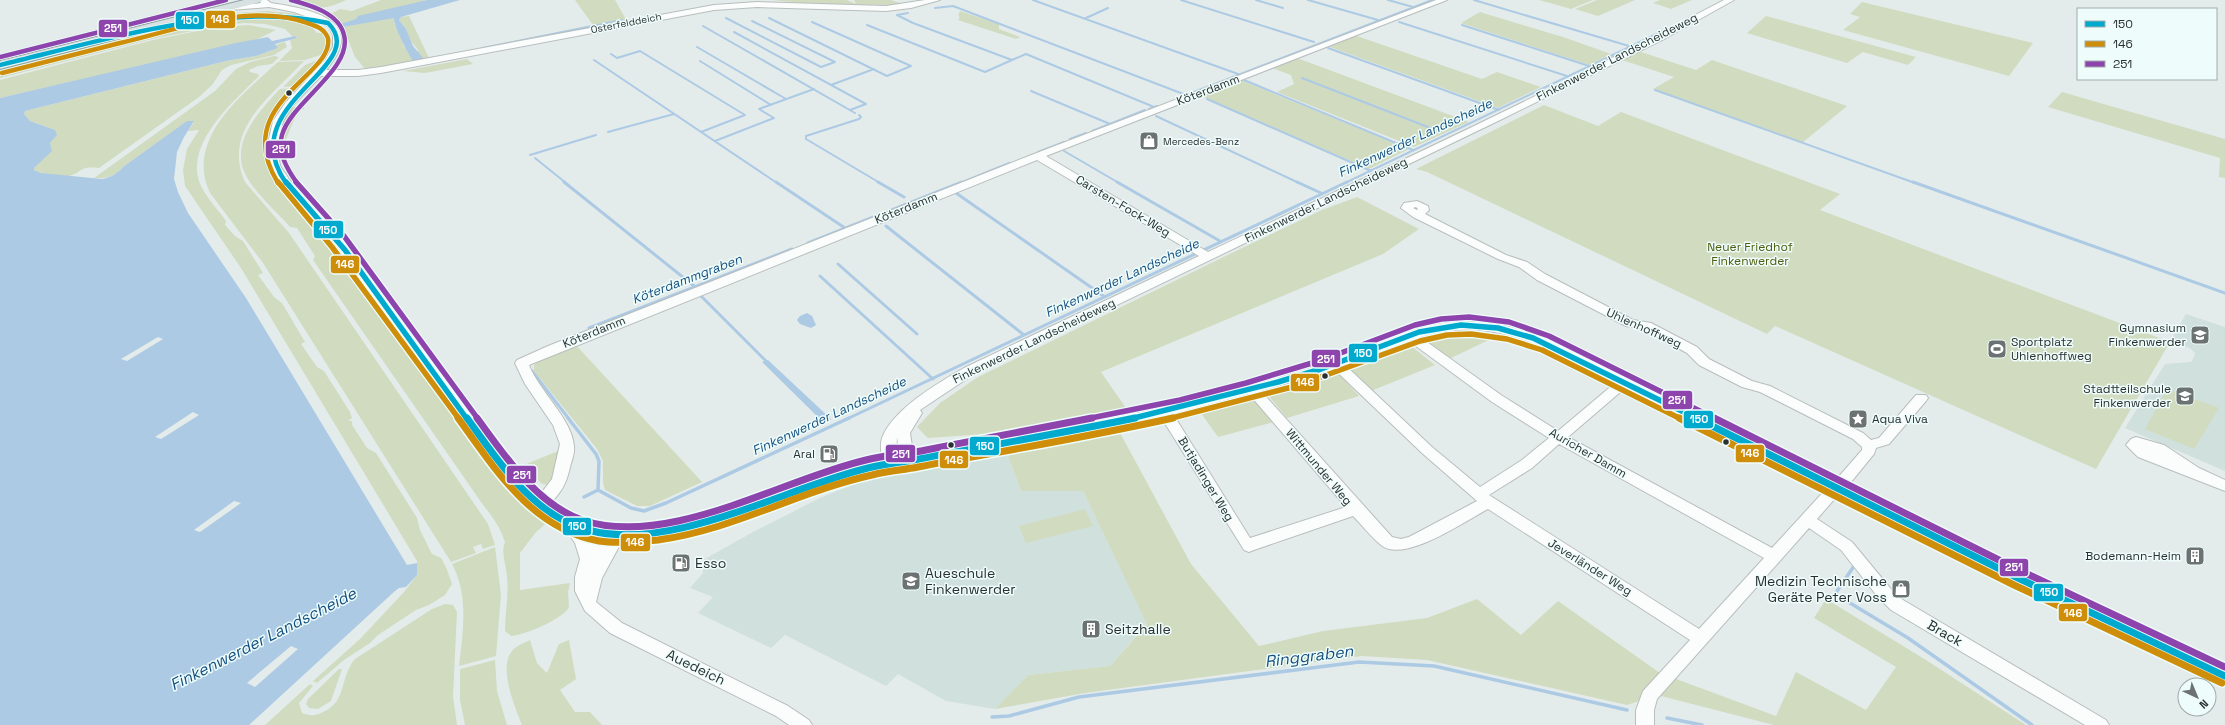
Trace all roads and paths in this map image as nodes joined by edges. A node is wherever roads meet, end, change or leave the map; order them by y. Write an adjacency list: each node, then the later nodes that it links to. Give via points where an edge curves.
1 (251, 0): 8 (main road)
2 (257, 0): 7 (main road)
3 (936, 0): 10 (street, Osterfelddeich, via 907,6 843,8 771,3 729,6 648,18 382,70)
4 (1443, 0): 11 (street, Köterdamm)
5 (1730, 0): 13 (street, Finkenwerder Landscheideweg, via 1495,119)
6 (274, 3): 7 (street); 10 (street, via 319,17 334,29 338,43 333,56)
7 (230, 8): 8 (main road)
8 (196, 15): 9 (main road)
9 (0, 65)
10 (318, 73): 30 (street, via 289,104 279,120 272,140 272,153 277,170 286,184 336,238 504,466)
11 (1038, 156): 13 (street, Carsten-Fock-Weg); 30 (street, Köterdamm, via 522,363 526,376 564,434 567,445 556,490)
12 (1417, 215): 22 (street, Uhlenhoffweg, via 1502,257 1517,260 1530,267 1541,278 1630,323 1647,326 1692,350 1704,362 1747,384 1766,388 1858,436)
13 (1201, 253): 19 (street, Finkenwerder Landscheideweg, via 969,371)
14 (1410, 336): 15 (street); 16 (street, via 1450,326 1502,328 1540,340); 21 (street, Auricher Damm, via 1484,390)
15 (1336, 364): 17 (street); 29 (street, Jeverländer Weg)
16 (1624, 382): 21 (street); 28 (street)
17 (1253, 390): 20 (street); 31 (street, Wittmunder Weg)
18 (1921, 398): 22 (street, via 1884,441)
19 (923, 402): 24 (street, Finkenwerder Landscheideweg, via 903,433); 25 (street, Finkenwerder Landscheideweg, via 892,430 888,446)
20 (1165, 412): 23 (street); 31 (street, Butjadinger Weg, via 1249,546)
21 (1559, 437): 29 (street); 35 (street, Auricher Damm)
22 (1869, 445): 28 (street, via 1870,451)
23 (981, 446): 24 (street, via 937,448); 25 (street, via 909,461)
24 (906, 453): 25 (street)
25 (889, 462): 34 (street, via 665,532)
26 (2196, 472): 27 (street)
27 (2225, 486)
28 (1836, 488): 32 (street); 39 (street, via 2025,582)
29 (1483, 499): 31 (street, Wittmunder Weg, via 1413,542 1401,545 1387,542); 38 (street, Jeverländer Weg)
30 (540, 503): 33 (street)
31 (1356, 509)
32 (1808, 521): 35 (street); 42 (street, Brack, via 1836,537 1850,549 1882,594 1897,605)
33 (570, 524): 34 (street); 36 (street, Auedeich, via 582,542)
34 (617, 535): 36 (street, Auedeich, via 598,544 590,553); 37 (street, via 594,578 589,594)
35 (1774, 557): 38 (street)
36 (588, 560): 37 (street, Auedeich, via 583,590)
37 (591, 607): 40 (street, Auedeich, via 616,628 769,705)
38 (1702, 639): 41 (street, via 1649,696 1645,710)
39 (2225, 676)
40 (803, 725)
41 (1645, 725)
42 (2100, 725)

